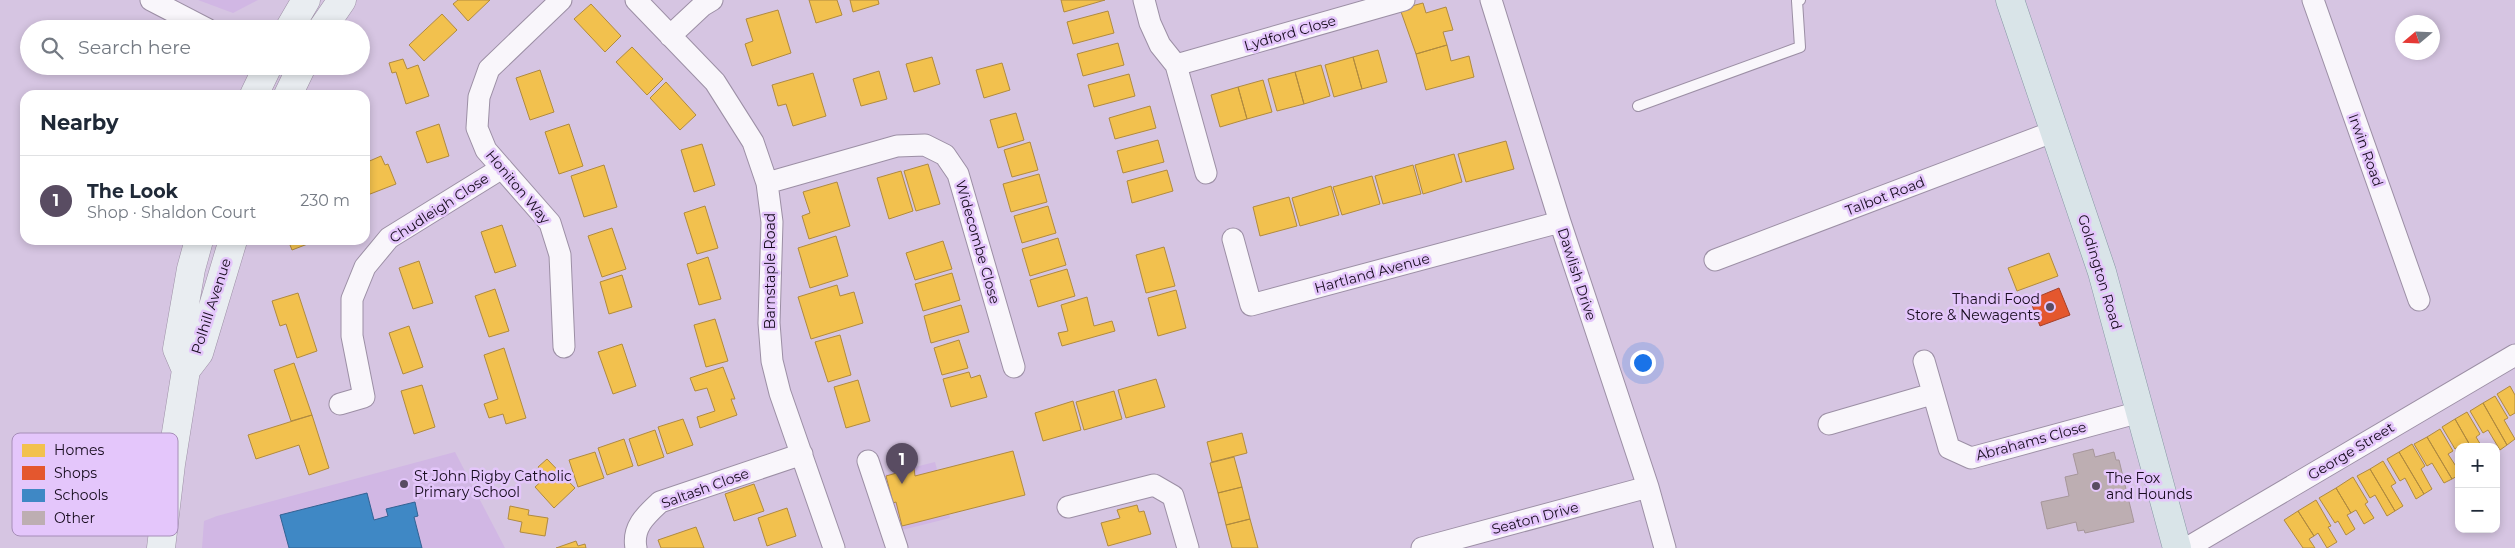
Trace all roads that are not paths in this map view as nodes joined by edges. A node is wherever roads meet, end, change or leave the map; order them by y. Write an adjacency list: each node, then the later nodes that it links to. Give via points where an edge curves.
1 (306, 0): 14 (street)
2 (342, 0): 15 (street)
3 (561, 0): 22 (street, Honiton Way, via 489,69 479,97 477,128 486,150)
4 (636, 0): 16 (street, Barnstaple Road)
5 (712, 0): 16 (street)
6 (1144, 0): 17 (street, via 1160,45)
7 (1404, 0): 17 (street, Lydford Close)
8 (1491, 0): 25 (street, Dawlish Drive)
9 (1800, 0): 20 (lane, via 1797,1 1800,48)
10 (2010, 0): 21 (main road, Goldington Road)
11 (2313, 0): 30 (street, Irwin Road)
12 (165, 2): 13 (street)
13 (193, 20)
14 (294, 20)
15 (328, 20)
16 (670, 36): 24 (street, Barnstaple Road, via 715,82 753,142)
17 (1176, 65): 23 (street)
18 (264, 75): 19 (street)
19 (256, 90)
20 (1638, 106)
21 (2056, 131): 29 (street, Talbot Road); 38 (main road, Goldington Road, via 2102,272)
22 (502, 168): 31 (street, Honiton Way, via 550,223 560,255); 37 (street, Chudleigh Close, via 389,238 365,267 352,299 352,336 364,397)
23 (1206, 173)
24 (767, 183): 34 (street, Widecombe Close, via 897,146 925,145 945,155 958,174); 41 (street, Barnstaple Road, via 772,222 769,322 772,361)
25 (1560, 222): 26 (street, Hartland Avenue, via 1251,305); 43 (street, Dawlish Drive)
26 (1233, 239)
27 (198, 245): 35 (street, Polhill Avenue, via 177,349)
28 (231, 245): 35 (street, Polhill Avenue, via 199,353)
29 (1715, 260)
30 (2419, 300)
31 (564, 347)
32 (2515, 355): 52 (street, George Street)
33 (1924, 361): 36 (street, Abrahams Close)
34 (1014, 367)
35 (186, 370): 40 (street, Polhill Avenue)
36 (1932, 394): 38 (street, Abrahams Close, via 1949,448 1971,458); 39 (street)
37 (340, 404)
38 (2140, 412): 51 (main road, Goldington Road)
39 (1829, 424)
40 (176, 433)
41 (802, 454): 45 (street, Saltash Close, via 660,502 636,530); 46 (street, Barnstaple Road)
42 (868, 461): 47 (street)
43 (1648, 487): 49 (street, Seaton Drive); 50 (street, Dawlish Drive)
44 (1068, 507): 48 (street, via 1154,485 1173,496)
45 (636, 548)
46 (834, 548)
47 (897, 548)
48 (1188, 548)
49 (1422, 548)
50 (1665, 548)
51 (2177, 548)
52 (2187, 548)

